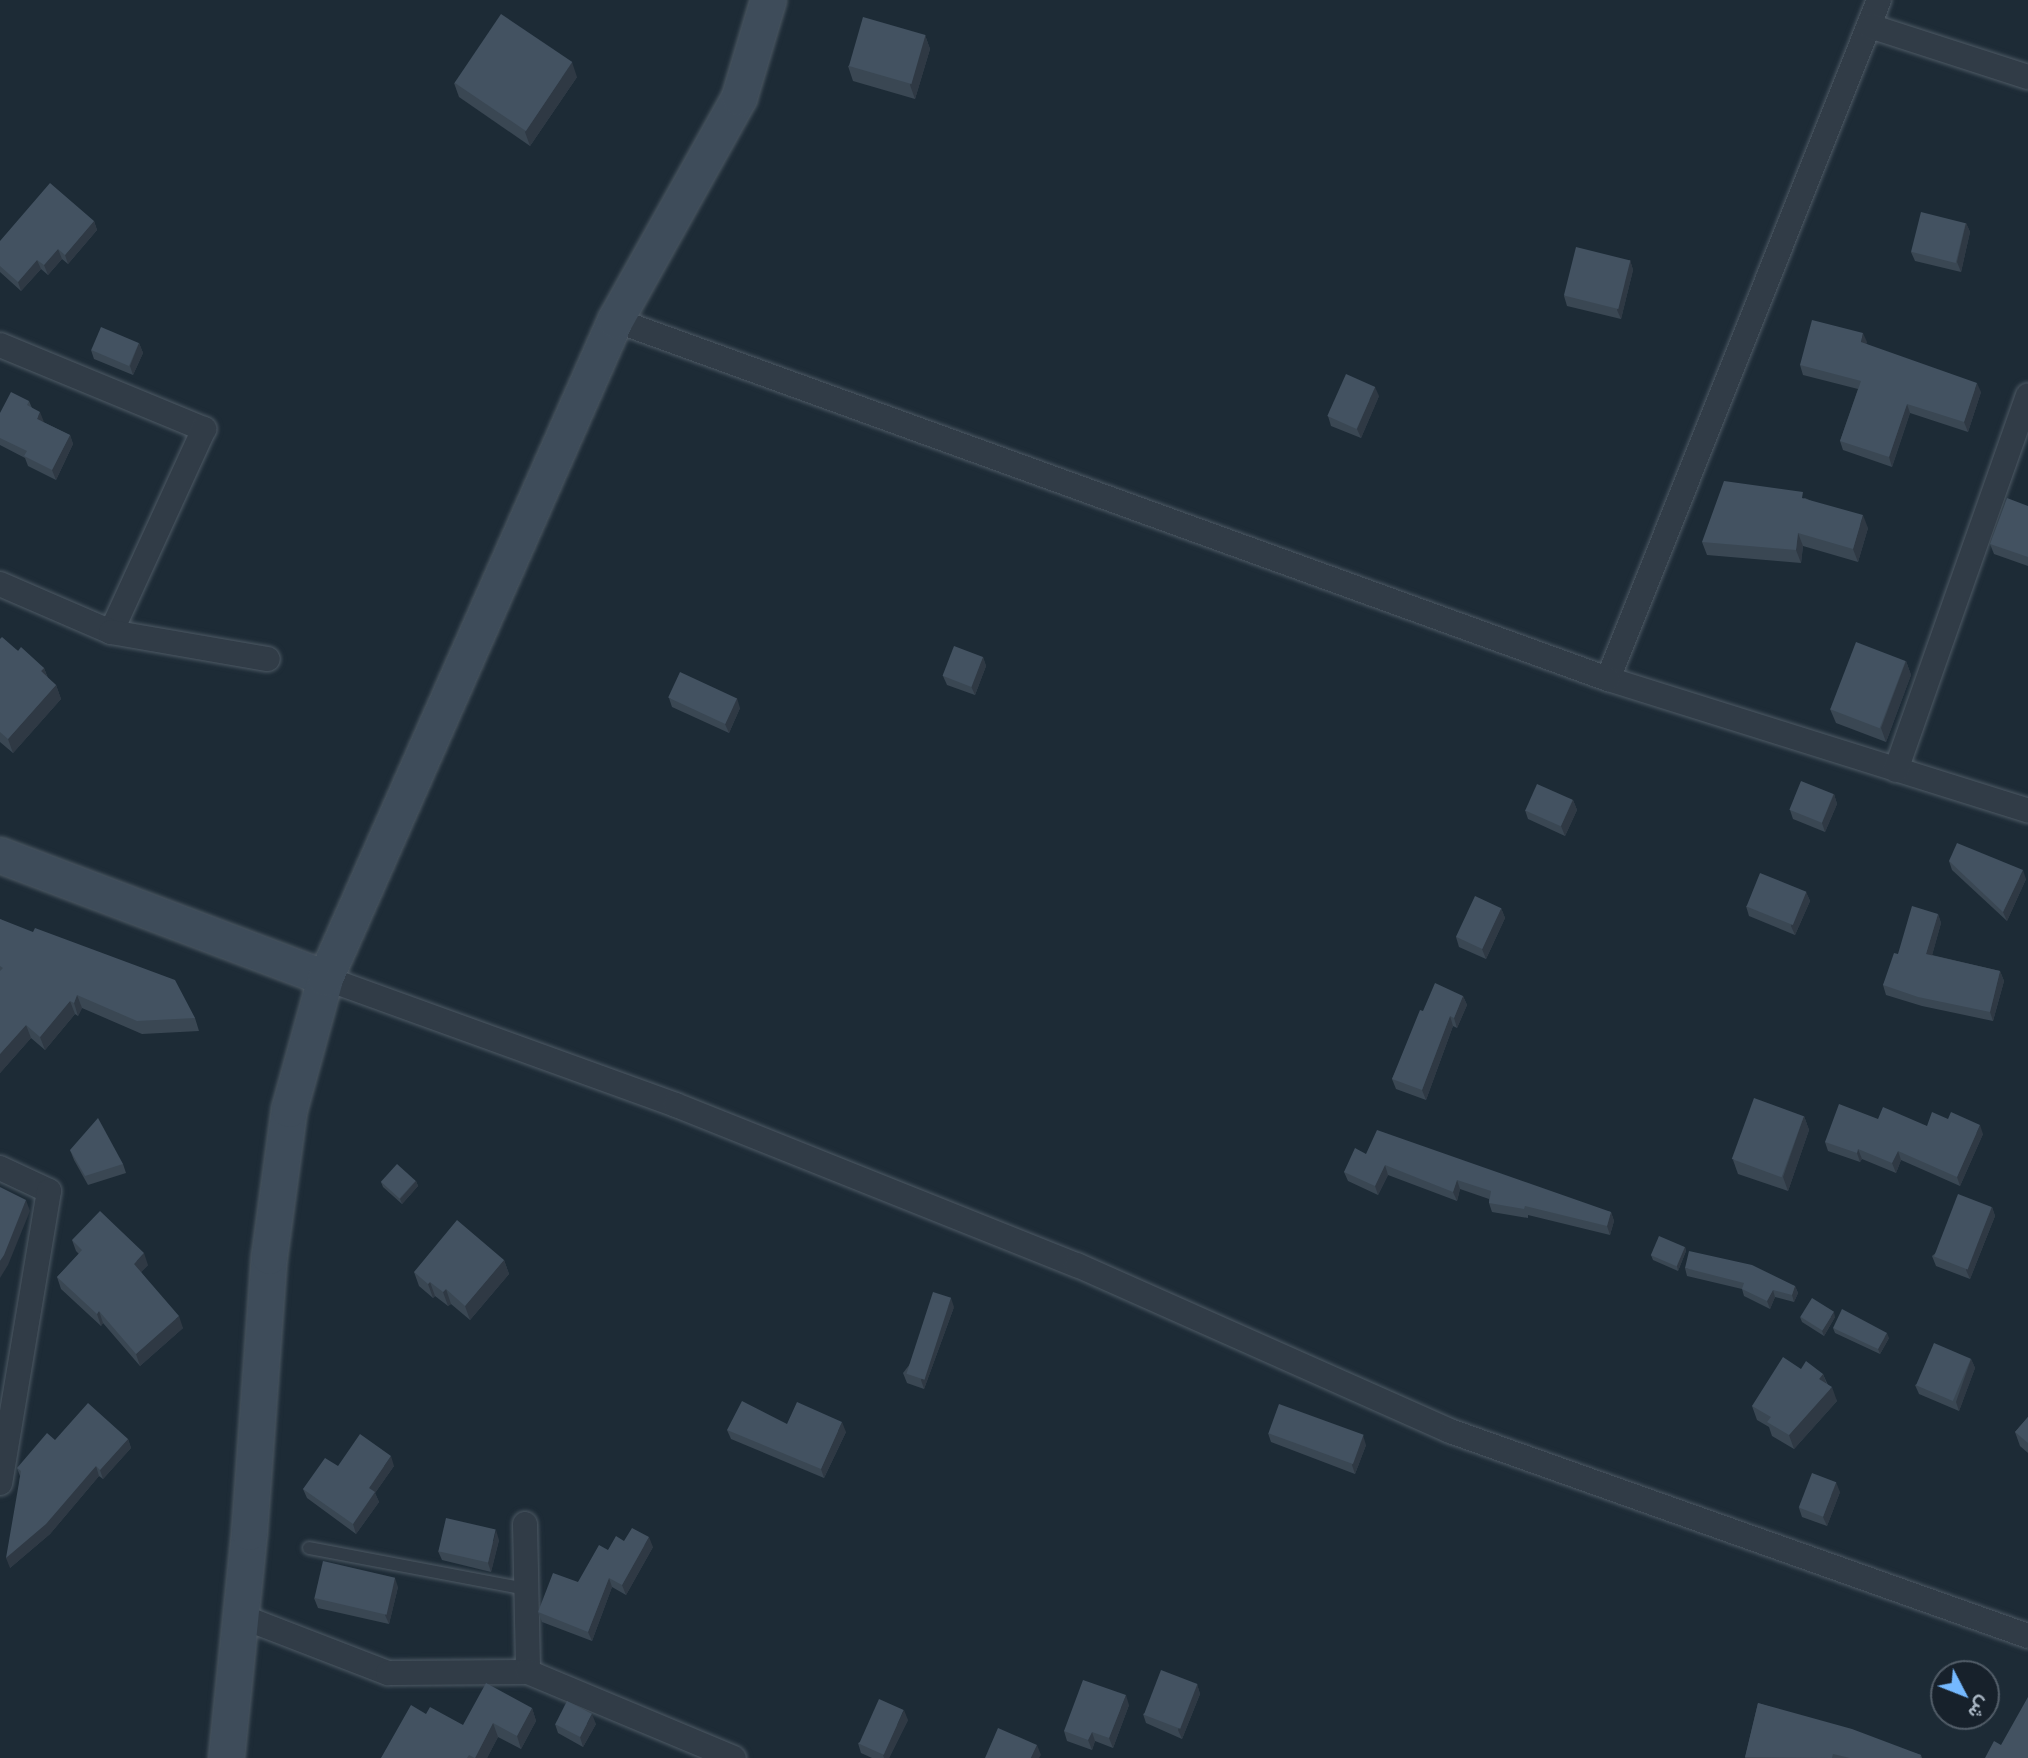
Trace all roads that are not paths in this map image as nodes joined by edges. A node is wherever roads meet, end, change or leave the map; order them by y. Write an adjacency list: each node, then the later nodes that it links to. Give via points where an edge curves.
1 (768, 0): 5 (street, via 739,97)
2 (1879, 0): 3 (street)
3 (1870, 26): 4 (street); 11 (street)
4 (2028, 77)
5 (615, 320): 11 (street); 15 (street)
6 (0, 345): 9 (street, via 204,429)
7 (2028, 396): 12 (street)
8 (0, 584): 9 (street)
9 (111, 632): 10 (street)
10 (268, 659)
11 (1608, 679): 12 (street)
12 (1896, 770): 13 (street)
13 (2028, 811)
14 (0, 855): 15 (street)
15 (325, 978): 21 (street, via 289,1109 271,1243); 22 (street, via 676,1105 1077,1265 1450,1431)
16 (0, 1168): 17 (street, via 49,1191)
17 (0, 1483)
18 (525, 1524): 20 (street)
19 (309, 1548): 20 (lane)
20 (526, 1589): 23 (street)
21 (240, 1616): 23 (street, via 388,1673); 24 (street)
22 (2028, 1636)
23 (528, 1672): 25 (street)
24 (226, 1758)
25 (734, 1758)

